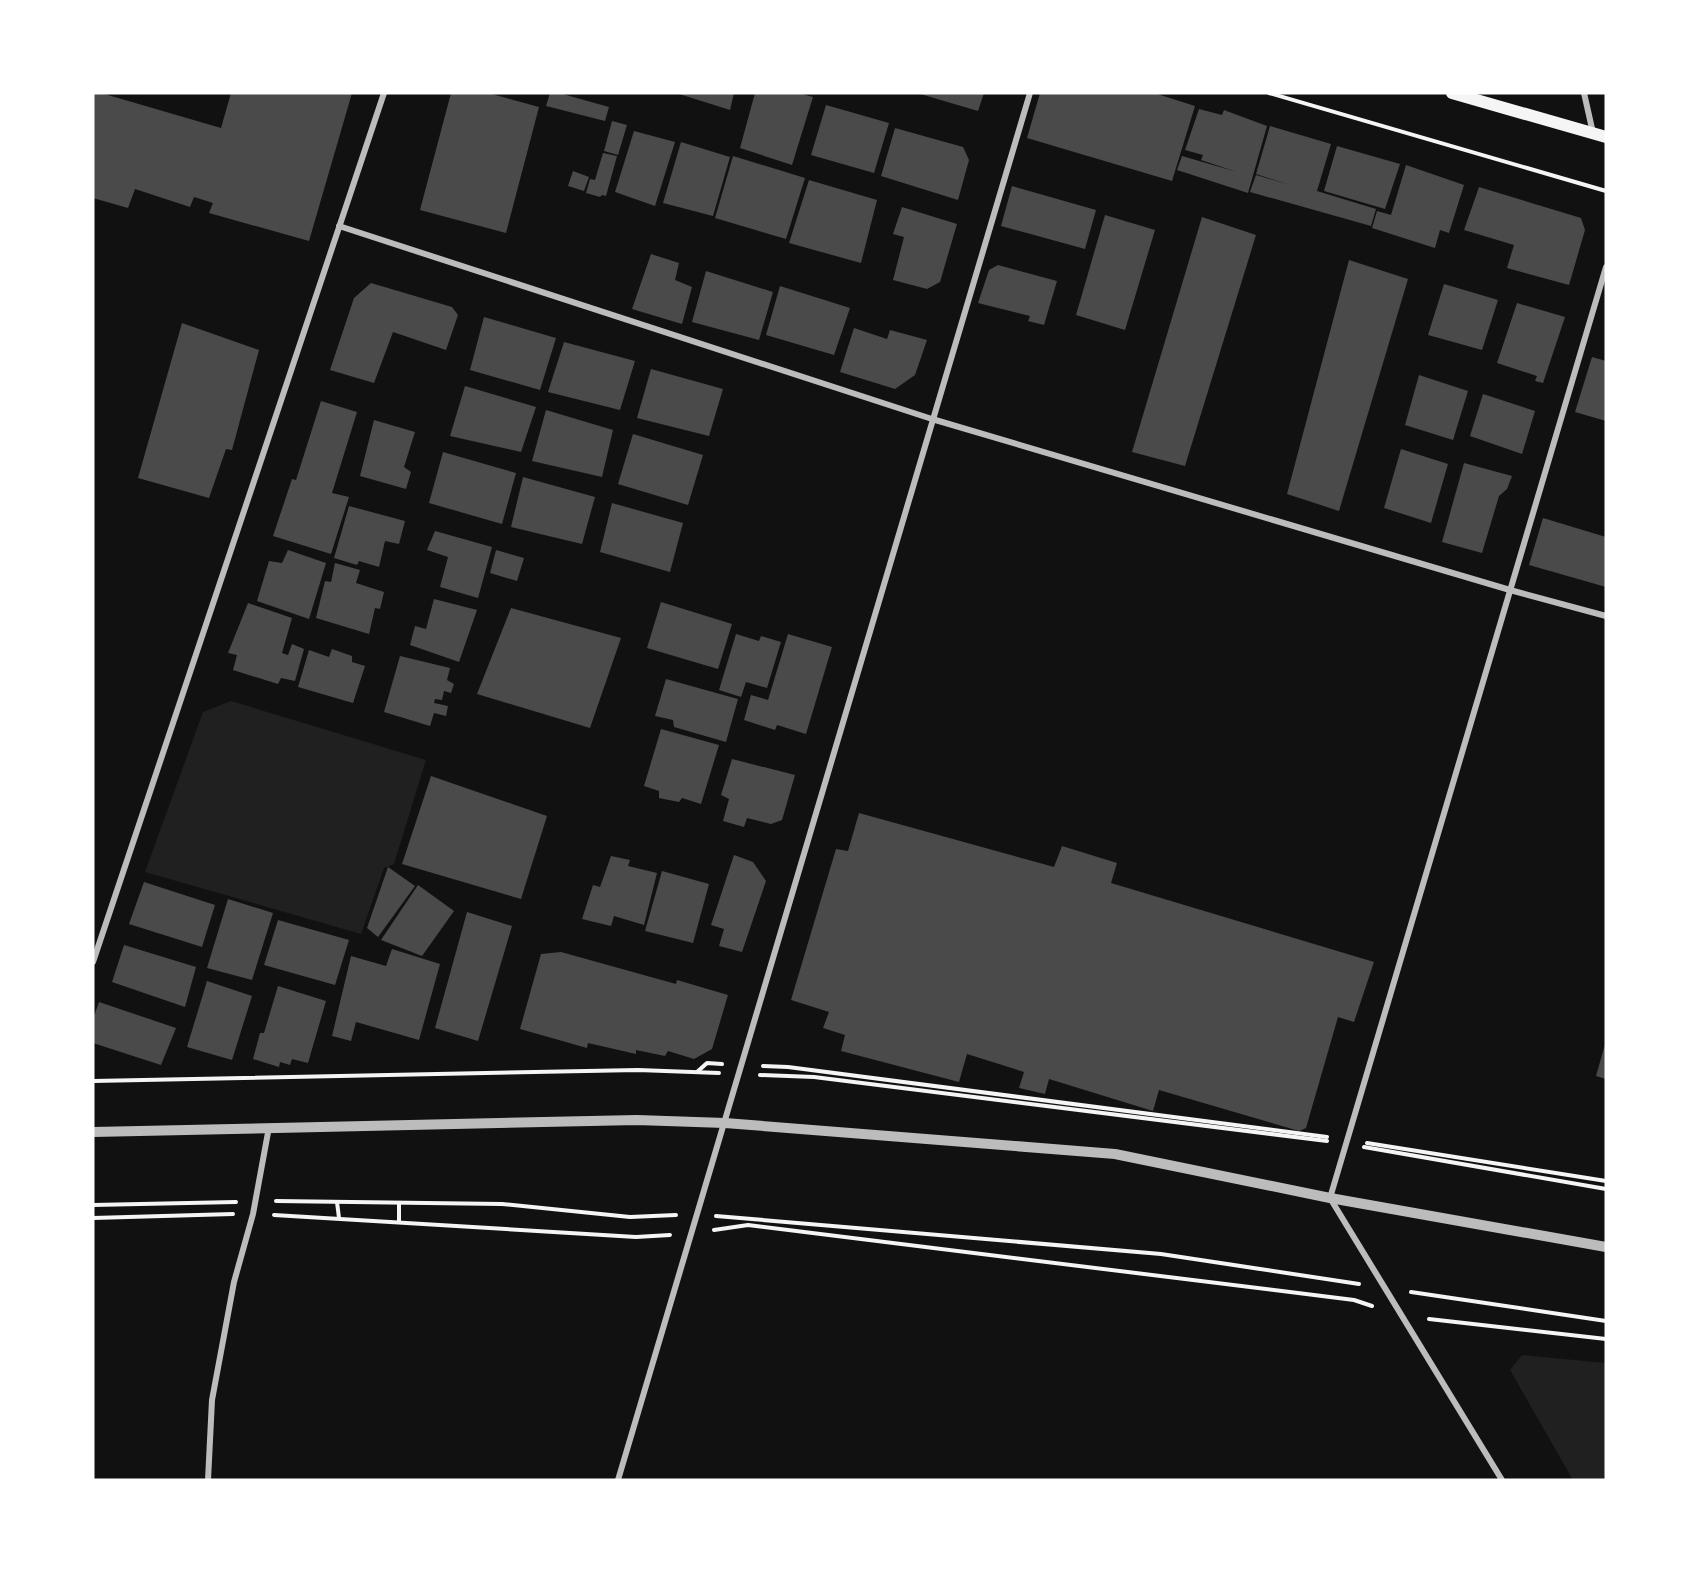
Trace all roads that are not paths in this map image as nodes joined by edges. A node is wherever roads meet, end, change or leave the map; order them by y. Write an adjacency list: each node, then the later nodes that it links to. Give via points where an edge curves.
1 (384, 93): 7 (street)
2 (1030, 93): 9 (street)
3 (1452, 93): 5 (main road)
4 (1584, 93): 5 (street)
5 (1593, 133): 6 (main road)
6 (1606, 137)
7 (339, 226): 9 (street); 12 (street)
8 (1606, 267): 10 (street)
9 (932, 419): 10 (street); 13 (street)
10 (1510, 590): 11 (street); 16 (street)
11 (1606, 616)
12 (93, 962)
13 (725, 1123): 14 (street, via 637,1120); 16 (street, via 1115,1154); 19 (street)
14 (269, 1127): 15 (street); 18 (street, via 212,1400)
15 (93, 1132)
16 (1330, 1198): 17 (street); 20 (street)
17 (1606, 1247)
18 (208, 1480)
19 (618, 1480)
20 (1502, 1480)

